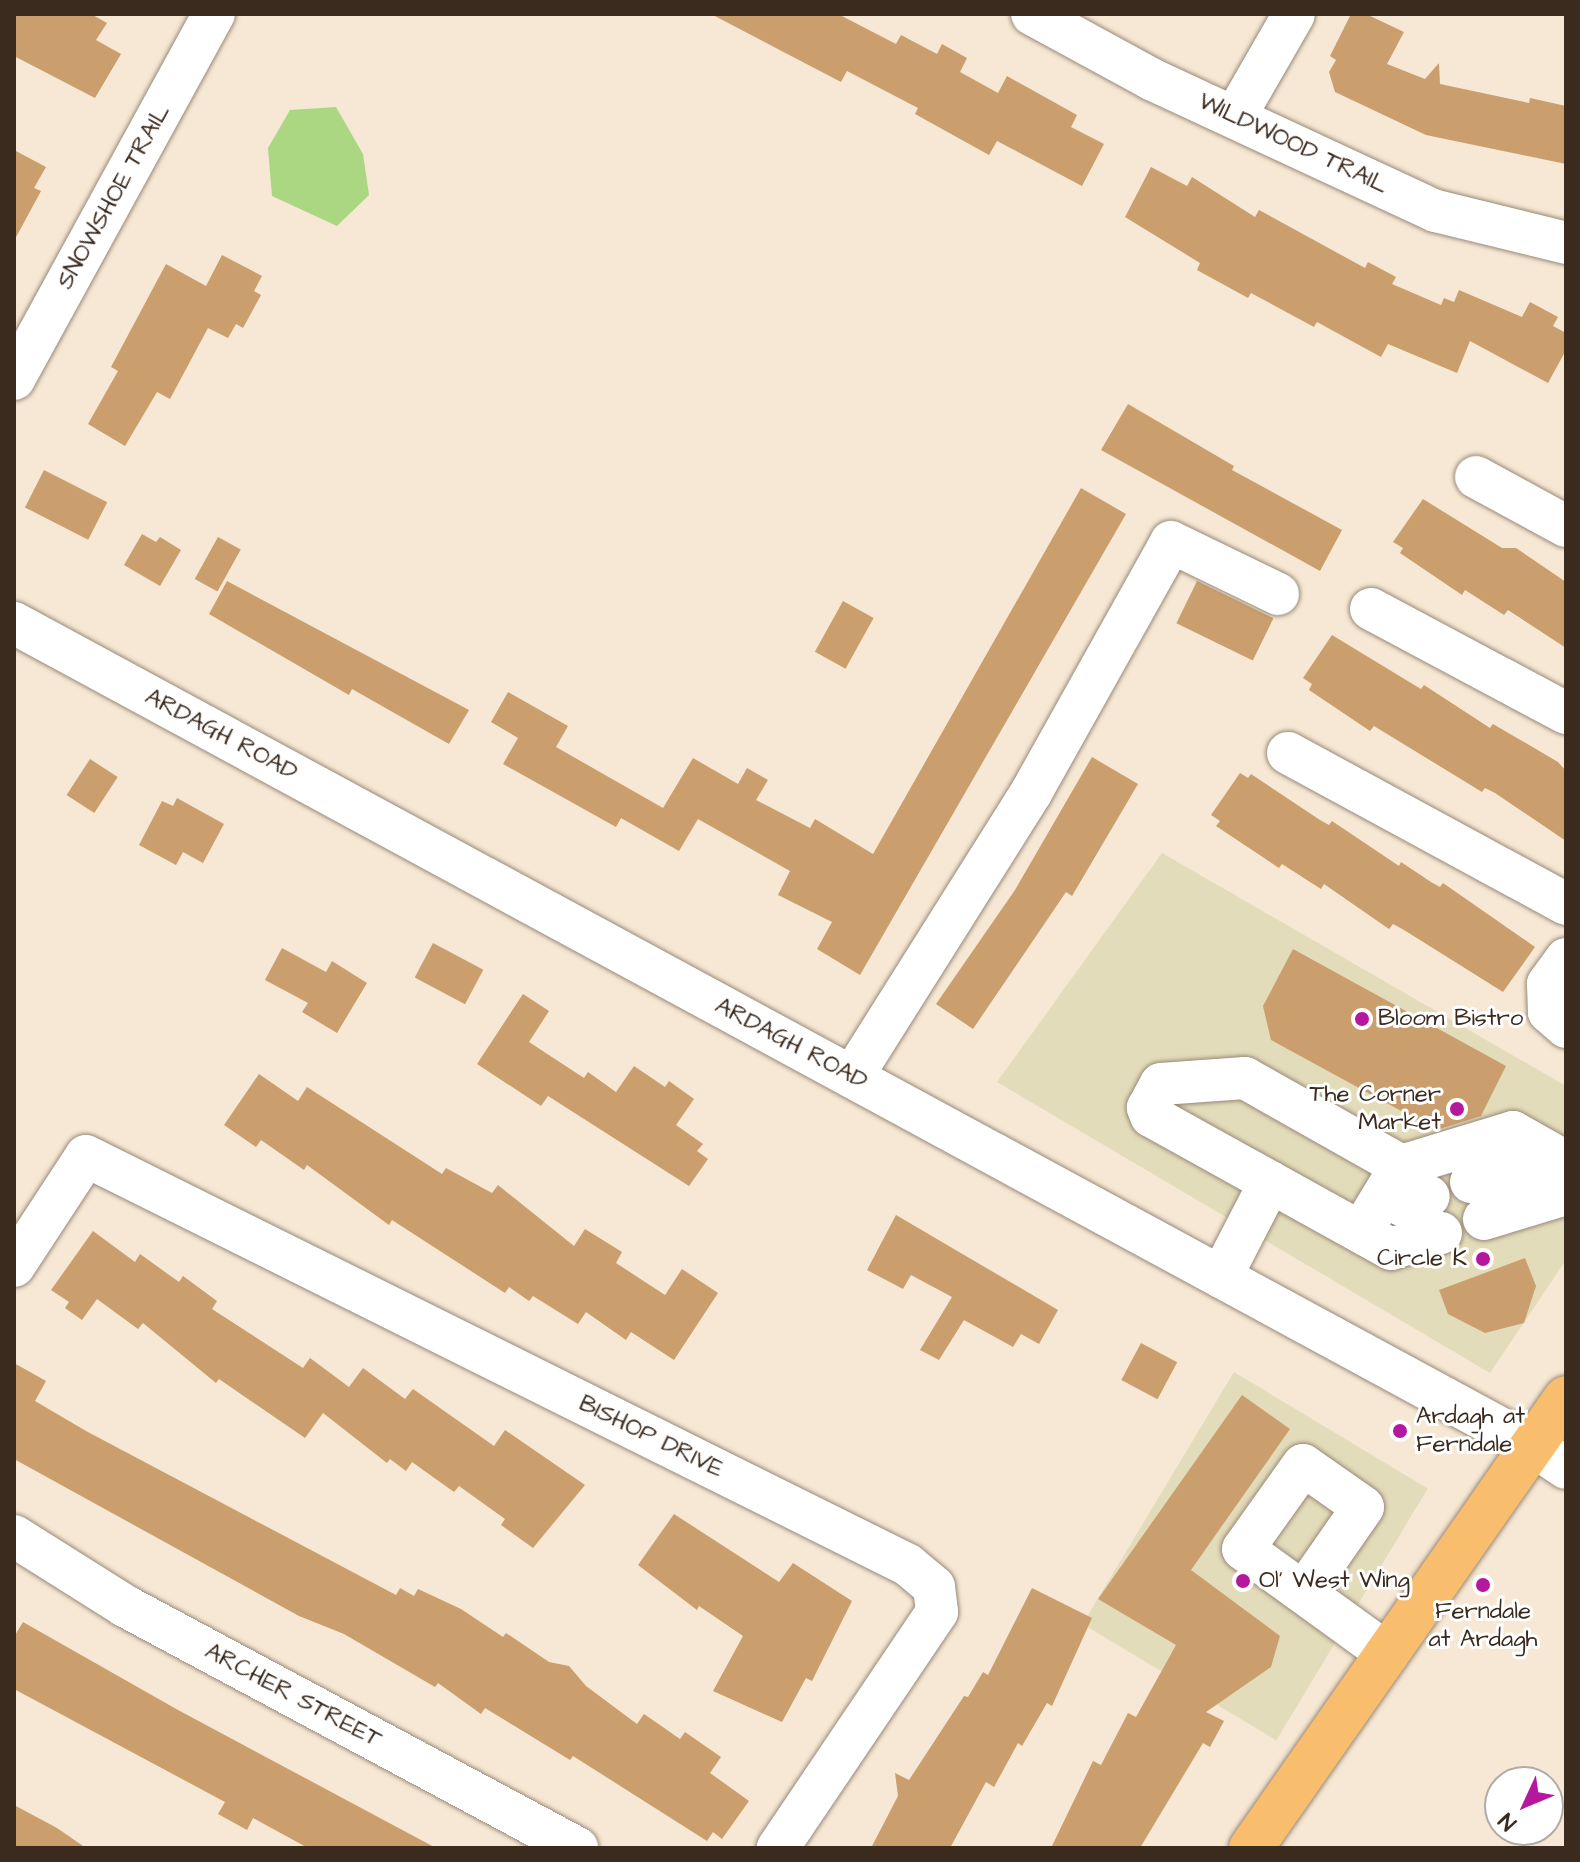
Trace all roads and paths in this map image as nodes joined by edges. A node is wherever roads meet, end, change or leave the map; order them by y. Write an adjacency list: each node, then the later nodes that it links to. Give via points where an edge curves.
1 (214, 14): 6 (street, SNOWSHOE TRAIL)
2 (1032, 14): 4 (street, WILDWOOD TRAIL, via 1151,79)
3 (1294, 14): 4 (street)
4 (1236, 115): 5 (street, WILDWOOD TRAIL, via 1436,211)
5 (1566, 243)
6 (14, 379)
7 (1476, 477): 8 (street)
8 (1566, 526)
9 (1278, 594): 17 (street, via 1171,542 1032,791)
10 (1371, 609): 12 (street)
11 (14, 623): 17 (street, ARDAGH ROAD)
12 (1566, 713)
13 (1288, 753): 14 (street)
14 (1566, 904)
15 (1566, 959): 16 (street, via 1548,984 1549,1012)
16 (1566, 1027)
17 (852, 1077): 24 (street, ARDAGH ROAD)
18 (1560, 1159): 20 (street, via 1478,1200); 21 (street, via 1513,1132)
19 (1270, 1182): 21 (street, via 1151,1116 1148,1108 1161,1084 1245,1078); 22 (street); 24 (street)
20 (1566, 1194)
21 (1414, 1198): 22 (street); 22 (street, via 1391,1249)
22 (1361, 1232)
23 (14, 1266): 31 (street, BISHOP DRIVE, via 86,1156 908,1565 934,1587 937,1612)
24 (1221, 1277): 26 (street, ARDAGH ROAD)
25 (1566, 1398): 26 (main road)
26 (1550, 1458): 29 (main road)
27 (14, 1536): 30 (street, ARCHER STREET, via 125,1606)
28 (1304, 1592): 29 (street)
29 (1388, 1654): 32 (main road)
30 (577, 1848)
31 (778, 1848)
32 (1251, 1848)

